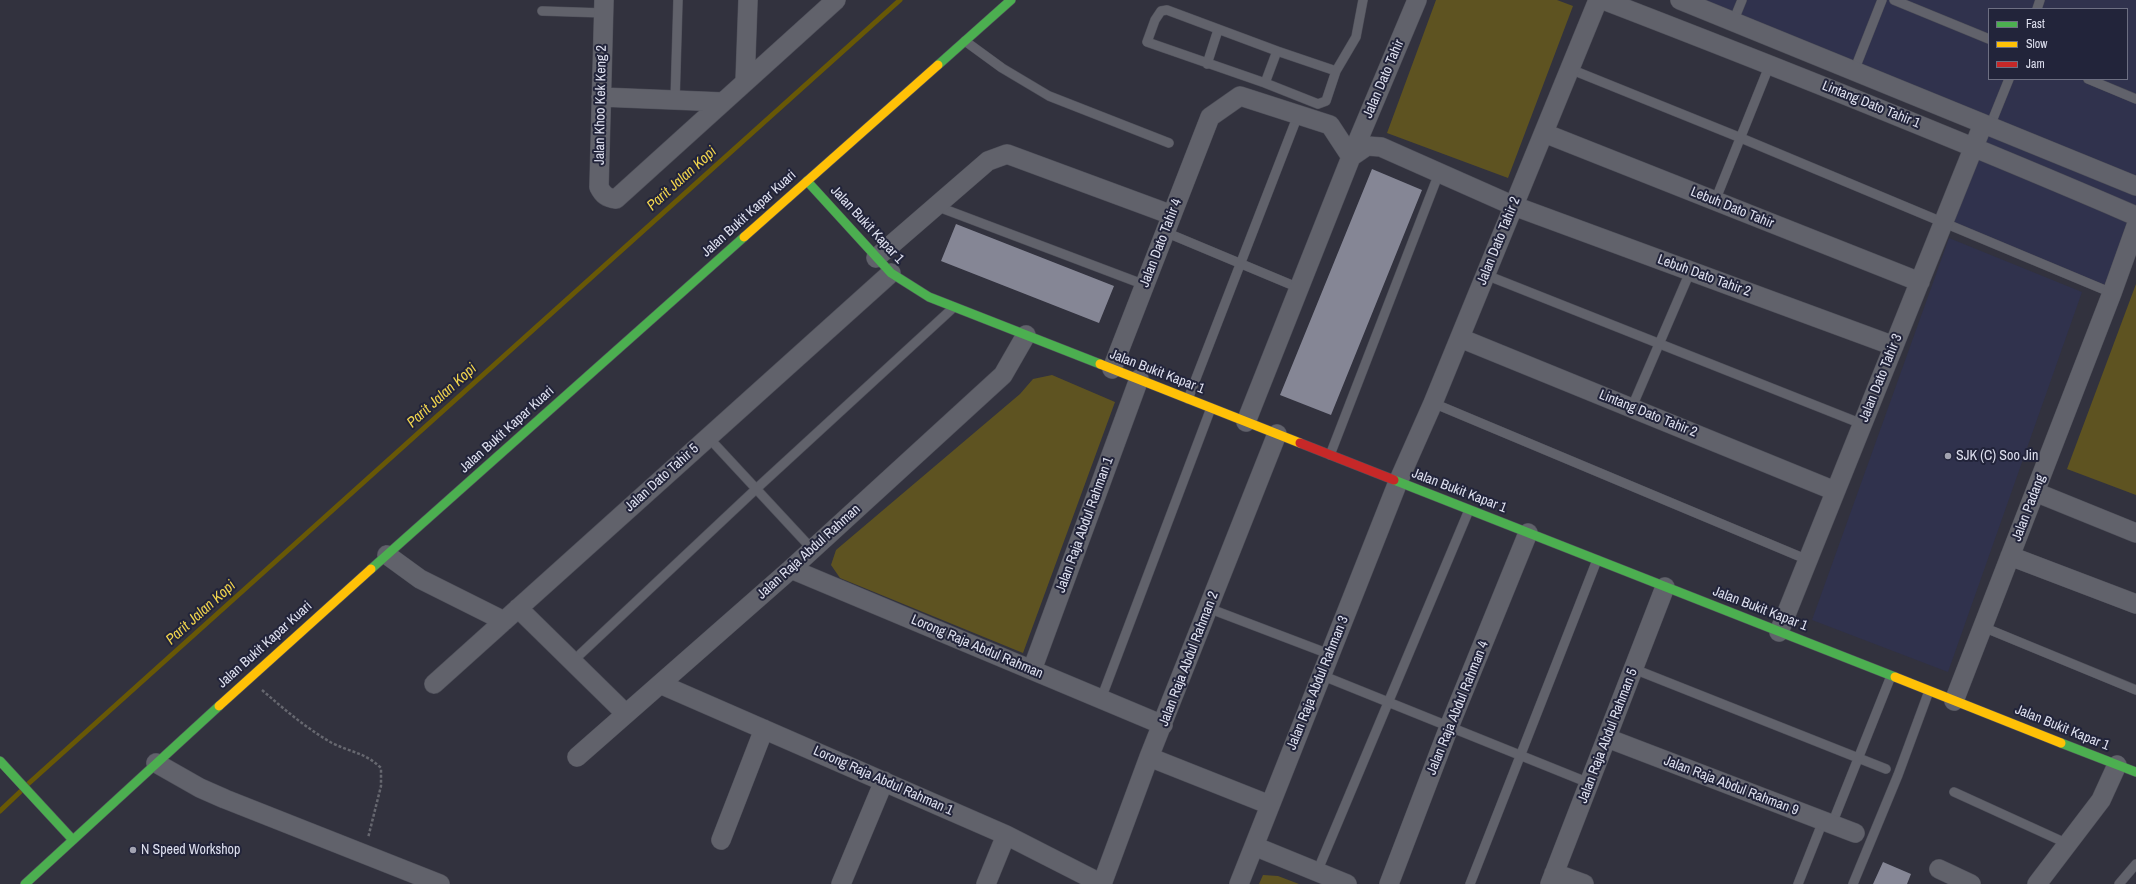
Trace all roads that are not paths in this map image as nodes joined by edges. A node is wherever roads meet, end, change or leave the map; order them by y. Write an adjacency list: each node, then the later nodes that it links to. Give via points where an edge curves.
1 (678, 0): 31 (lane)
2 (748, 0): 27 (street)
3 (836, 0): 27 (street)
4 (1011, 0): 18 (street, Jalan Bukit Kapar Kuari)
5 (1363, 0): 23 (lane, via 1356,36)
6 (1417, 0): 39 (street, Jalan Dato Tahir)
7 (1598, 0): 22 (street, Jalan Dato Tahir 2)
8 (1603, 0): 21 (street, Lintang Dato Tahir 1)
9 (1680, 0): 15 (street)
10 (1742, 0): 15 (lane)
11 (1882, 0): 24 (lane)
12 (1894, 0): 17 (lane)
13 (604, 6): 14 (lane); 29 (street, Jalan Khoo Kek Keng 2)
14 (542, 11)
15 (1733, 22): 24 (street)
16 (1218, 30): 19 (lane); 20 (lane); 20 (lane, via 1168,10 1161,12 1148,35 1147,42)
17 (1988, 39)
18 (965, 41): 37 (lane, via 1002,68 1049,96); 41 (street, Jalan Bukit Kapar Kuari)
19 (1277, 51): 23 (lane); 28 (lane)
20 (1207, 64): 28 (lane)
21 (1770, 64): 36 (lane); 38 (street, Lintang Dato Tahir 1)
22 (1570, 69): 35 (street, Jalan Dato Tahir 2); 36 (lane)
23 (1336, 71): 28 (lane, via 1326,101 1318,104)
24 (1854, 71): 34 (street)
25 (2008, 80): 34 (lane)
26 (2090, 80): 30 (lane)
27 (745, 82): 32 (street)
28 (1265, 83)
29 (601, 97): 31 (street); 32 (street, Jalan Khoo Kek Keng 2, via 599,187 609,198 616,199)
30 (2136, 99)
31 (675, 101): 32 (street)
32 (723, 102)
33 (1298, 115): 39 (street, via 1330,125); 46 (street, Jalan Dato Tahir 4, via 1240,96 1210,117); 52 (lane)
34 (1986, 125): 38 (street, Jalan Dato Tahir 3); 42 (street)
35 (1544, 133): 43 (street, Lebuh Dato Tahir); 45 (street, Jalan Dato Tahir 2)
36 (1741, 138): 43 (lane); 48 (lane)
37 (1169, 143)
38 (1974, 146): 47 (street, Lintang Dato Tahir 1); 48 (street, Jalan Dato Tahir 3)
39 (1351, 157): 40 (street, Lebuh Dato Tahir 2, via 1367,146 1381,147); 58 (street, Jalan Dato Tahir)
40 (1439, 173): 45 (street, Lebuh Dato Tahir 2); 75 (lane)
41 (807, 181): 51 (street, Jalan Bukit Kapar 1); 84 (street, Jalan Bukit Kapar Kuari)
42 (2136, 186)
43 (1715, 201): 56 (street, Lebuh Dato Tahir)
44 (936, 206): 46 (street, via 988,161 1007,154); 51 (street); 57 (lane)
45 (1514, 206): 53 (street, Lebuh Dato Tahir 2); 55 (street, Jalan Dato Tahir 2)
46 (1172, 215): 50 (street, Jalan Dato Tahir 4)
47 (2136, 216)
48 (1943, 223): 56 (street, Jalan Dato Tahir 3); 59 (lane)
49 (2136, 226): 59 (street, Jalan Padang)
50 (1165, 232): 52 (lane); 57 (street, Jalan Dato Tahir 4)
51 (876, 258): 54 (street, Jalan Bukit Kapar 1)
52 (1241, 264): 58 (lane); 67 (lane)
53 (1690, 272): 63 (lane); 64 (street, Lebuh Dato Tahir 2)
54 (891, 273): 60 (street, Jalan Bukit Kapar 1, via 929,297); 74 (street, Jalan Dato Tahir 5)
55 (1486, 275): 62 (street, Jalan Dato Tahir 2); 63 (lane)
56 (1920, 282): 64 (street, Jalan Dato Tahir 3)
57 (1145, 285): 65 (street, Jalan Dato Tahir 4)
58 (1299, 288): 71 (street, Jalan Dato Tahir)
59 (2112, 293): 79 (street, Jalan Padang)
60 (955, 307): 61 (street, Jalan Bukit Kapar 1); 77 (lane)
61 (1026, 335): 65 (street, Jalan Bukit Kapar 1); 83 (street, Jalan Raja Abdul Rahman, via 1003,375)
62 (1460, 338): 68 (street, Jalan Dato Tahir 2); 69 (street, Lintang Dato Tahir 2)
63 (1660, 343): 69 (lane); 72 (lane)
64 (1894, 346): 72 (street, Jalan Dato Tahir 3)
65 (1112, 369): 66 (street, Jalan Bukit Kapar 1)
66 (1139, 380): 67 (street, Jalan Bukit Kapar 1); 99 (street, Jalan Raja Abdul Rahman 1)
67 (1188, 399): 70 (street, Jalan Bukit Kapar 1)
68 (1433, 403): 76 (street, Jalan Dato Tahir 2); 87 (lane)
69 (1632, 407): 78 (street, Lintang Dato Tahir 2)
70 (1211, 408): 71 (street, Jalan Bukit Kapar 1); 106 (lane)
71 (1246, 422): 73 (street, Jalan Bukit Kapar 1)
72 (1862, 424): 78 (street, Jalan Dato Tahir 3)
73 (1277, 434): 75 (street, Jalan Bukit Kapar 1); 92 (street, Jalan Raja Abdul Rahman 2)
74 (708, 437): 77 (lane); 91 (street, Jalan Dato Tahir 5)
75 (1330, 455): 76 (street, Jalan Bukit Kapar 1)
76 (1398, 482): 80 (street, Jalan Bukit Kapar 1); 96 (street, Jalan Raja Abdul Rahman 3)
77 (756, 489): 83 (lane); 97 (lane)
78 (1835, 491): 87 (street, Jalan Dato Tahir 3)
79 (2035, 492): 82 (street); 85 (street, Jalan Padang)
80 (1469, 510): 81 (street, Jalan Bukit Kapar 1); 108 (lane)
81 (1528, 533): 86 (street, Jalan Bukit Kapar 1); 111 (street, Jalan Raja Abdul Rahman 4)
82 (2136, 533)
83 (812, 549): 88 (street, Jalan Raja Abdul Rahman)
84 (387, 555): 93 (street, via 420,580); 119 (street, Jalan Bukit Kapar Kuari)
85 (2010, 556): 90 (street); 94 (street, Jalan Padang)
86 (1597, 560): 89 (street, Jalan Bukit Kapar 1); 114 (lane)
87 (1808, 560): 95 (street, Jalan Dato Tahir 3)
88 (791, 569): 99 (street, Lorong Raja Abdul Rahman); 103 (street, Jalan Raja Abdul Rahman)
89 (1665, 587): 95 (street, Jalan Bukit Kapar 1); 98 (street, Jalan Raja Abdul Rahman 5)
90 (2136, 604)
91 (518, 608): 93 (street, Jalan Dato Tahir 5); 97 (street)
92 (1208, 608): 96 (lane); 110 (street, Jalan Raja Abdul Rahman 2)
93 (504, 621): 102 (street, Jalan Dato Tahir 5)
94 (1983, 627): 104 (lane); 107 (street, Jalan Padang)
95 (1779, 632): 101 (street, Jalan Bukit Kapar 1)
96 (1329, 654): 100 (street, Jalan Raja Abdul Rahman 3)
97 (572, 661): 109 (street)
98 (1634, 669): 113 (street, Jalan Raja Abdul Rahman 5); 117 (lane)
99 (1032, 670): 106 (street, Lorong Raja Abdul Rahman)
100 (1322, 675): 108 (lane); 126 (street, Jalan Raja Abdul Rahman 3)
101 (1891, 676): 105 (street, Jalan Bukit Kapar 1); 117 (lane)
102 (434, 684)
103 (660, 684): 109 (street, Jalan Raja Abdul Rahman); 112 (street, Lorong Raja Abdul Rahman 1)
104 (2136, 690)
105 (1929, 691): 107 (street, Jalan Bukit Kapar 1); 149 (lane)
106 (1101, 699): 110 (street, Lorong Raja Abdul Rahman)
107 (1954, 701): 120 (street, Jalan Bukit Kapar 1)
108 (1388, 702): 111 (lane); 136 (lane)
109 (626, 714): 115 (street, Jalan Raja Abdul Rahman)
110 (1163, 725): 116 (street, Jalan Raja Abdul Rahman 2)
111 (1450, 727): 114 (lane); 145 (street, Jalan Raja Abdul Rahman 4)
112 (764, 729): 123 (street, Lorong Raja Abdul Rahman 1); 131 (street)
113 (1607, 738): 124 (street, Jalan Raja Abdul Rahman 5); 127 (street, Jalan Raja Abdul Rahman 9)
114 (1520, 756): 124 (lane); 146 (lane)
115 (577, 757)
116 (1149, 757): 126 (street); 142 (street, Jalan Raja Abdul Rahman 2)
117 (1858, 758): 121 (lane); 127 (lane)
118 (0, 761): 130 (street)
119 (156, 763): 130 (street, Jalan Bukit Kapar Kuari); 139 (street, via 213,794)
120 (2117, 765): 122 (street, Jalan Bukit Kapar 1); 132 (street, via 2101,800)
121 (1886, 769)
122 (2136, 772)
123 (884, 781): 129 (street, Lorong Raja Abdul Rahman 1); 140 (street)
124 (1589, 783): 137 (street, Jalan Raja Abdul Rahman 5)
125 (1954, 792): 132 (lane)
126 (1270, 805): 133 (street, Jalan Raja Abdul Rahman 3)
127 (1827, 823): 128 (street, Jalan Raja Abdul Rahman 9); 148 (lane)
128 (1855, 833)
129 (1006, 835): 141 (street); 142 (street, Lorong Raja Abdul Rahman 1)
130 (73, 840): 138 (street, Jalan Bukit Kapar Kuari)
131 (721, 840)
132 (2068, 844): 151 (street)
133 (1254, 846): 136 (street); 143 (street, Jalan Raja Abdul Rahman 3)
134 (2136, 864): 152 (lane)
135 (1939, 869): 150 (street)
136 (1317, 872): 144 (street)
137 (1552, 878): 147 (street)
138 (25, 884)
139 (440, 884)
140 (841, 884)
141 (986, 884)
142 (1102, 884)
143 (1239, 884)
144 (1347, 884)
145 (1389, 884)
146 (1470, 884)
147 (1584, 884)
148 (1798, 884)
149 (1853, 884)
150 (1971, 884)
151 (2037, 884)
152 (2119, 884)

